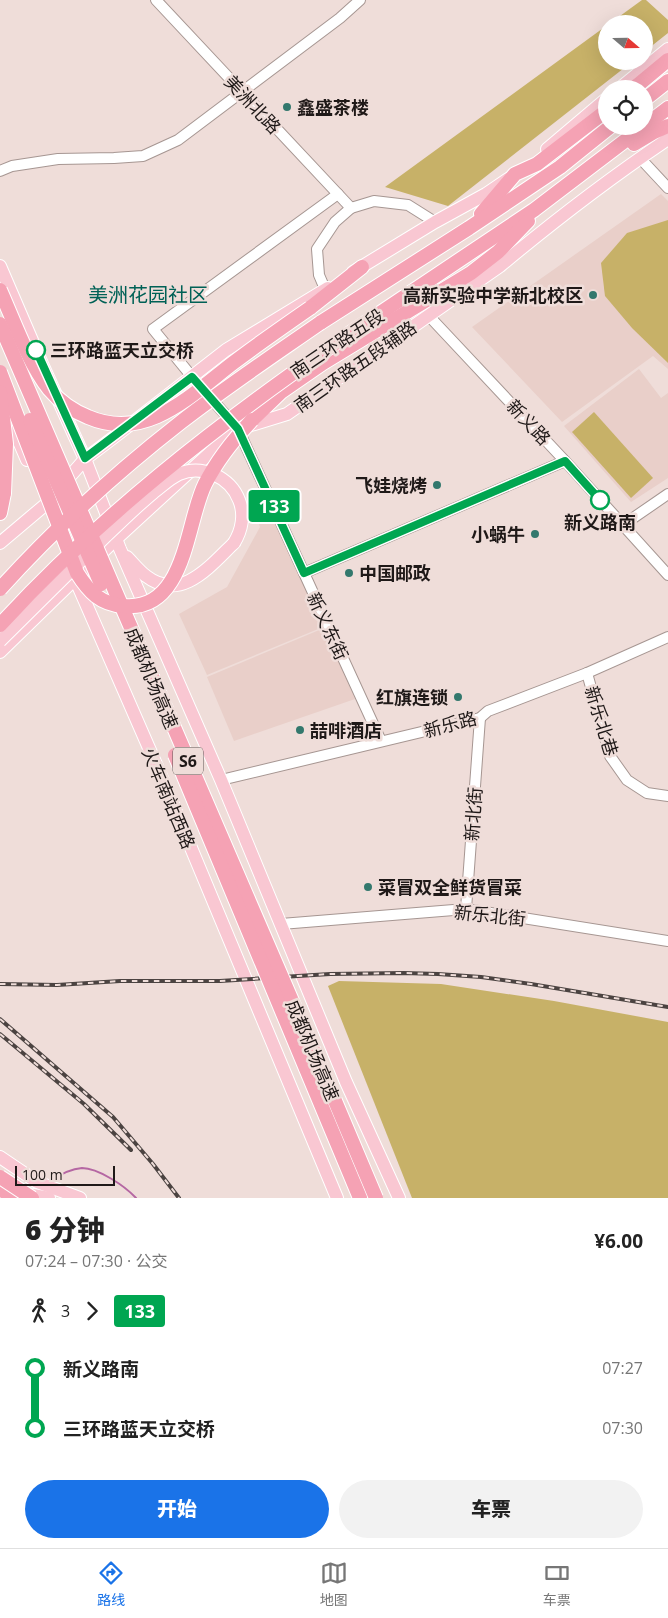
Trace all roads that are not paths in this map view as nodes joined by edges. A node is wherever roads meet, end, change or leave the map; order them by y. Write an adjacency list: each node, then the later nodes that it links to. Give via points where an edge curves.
1 (156, 0): 8 (street, 美洲北路)
2 (360, 0): 8 (street)
3 (668, 49): 5 (main road)
4 (668, 60): 6 (highway)
5 (630, 80)
6 (644, 80)
7 (668, 81): 9 (highway)
8 (241, 91): 17 (street, via 178,140 143,156 58,159); 21 (street, 美洲北路)
9 (653, 93)
10 (598, 106): 18 (main road)
11 (668, 108): 19 (highway, 南三环路五段)
12 (598, 117): 18 (highway, via 537,164)
13 (668, 126): 19 (highway)
14 (600, 135): 25 (highway, 南三环路五段, via 560,167)
15 (668, 139): 16 (main road, 南三环路五段辅路)
16 (640, 158): 20 (street); 30 (main road, 南三环路五段辅路, via 500,266)
17 (0, 171)
18 (515, 174): 24 (main road); 25 (highway)
19 (576, 179): 22 (highway, 南三环路五段)
20 (668, 188)
21 (338, 194): 23 (street, 美洲北路); 34 (street, 新义东街, via 153,329)
22 (542, 204): 33 (highway, bridge, via 498,252 471,273 323,363 262,409 232,442 204,484 182,559 171,581 158,596 137,606 104,602 85,586 77,573); 52 (highway, 南三环路五段, bridge, via 337,342 189,451 87,537)
23 (351, 208): 24 (street, via 374,200 408,205); 28 (street, via 335,222 317,249 319,275)
24 (435, 222): 27 (main road)
25 (469, 228): 51 (highway, 南三环路五段, bridge, via 320,322 182,421 126,466 35,550)
26 (0, 266): 40 (main road)
27 (362, 267): 28 (main road); 29 (highway, bridge, via 170,410 152,419 118,425 81,414 60,401 47,387 32,362)
28 (325, 289): 34 (main road, via 226,350)
29 (0, 290)
30 (428, 315): 37 (main road, 南三环路五段辅路, via 287,414); 41 (street, 新义路)
31 (0, 324): 73 (highway, 成都机场高速 / S6, bridge)
32 (0, 348): 72 (highway, 成都机场高速 / S6, bridge, via 174,750)
33 (0, 372)
34 (192, 377): 37 (street, 新义东街); 40 (main road)
35 (0, 392): 44 (highway, bridge, via 6,444)
36 (0, 398): 38 (main road, 火车南站西路)
37 (238, 429): 47 (main road, 南三环路五段辅路); 48 (street, 新义东街)
38 (20, 445): 39 (street); 43 (main road, 火车南站西路)
39 (0, 453)
40 (85, 458): 43 (main road); 47 (main road)
41 (565, 461): 45 (street, 新义路); 48 (street)
42 (668, 494): 45 (street)
43 (45, 505): 46 (main road); 50 (main road, 火车南站西路)
44 (0, 513)
45 (623, 525): 49 (street, 新义路)
46 (0, 543)
47 (118, 544): 50 (main road, 南三环路五段辅路); 54 (main road, bridge, via 144,575 156,582 167,586 192,580 234,544 240,530 242,512 239,500 229,483 218,476 194,471 171,478 131,511); 59 (main road)
48 (304, 573): 58 (street, 新义东街)
49 (668, 576)
50 (75, 579): 55 (main road, 南三环路五段辅路); 71 (main road, 火车南站西路, via 159,771)
51 (0, 588)
52 (0, 625)
53 (668, 637): 56 (street, 新乐路)
54 (0, 641)
55 (0, 652)
56 (587, 673): 57 (street, 新乐路, via 488,711); 60 (street, 新乐北巷, via 610,756 627,780 647,793)
57 (480, 718): 58 (street, 新乐路); 61 (street, 新北街)
58 (381, 742): 59 (street, 新乐路)
59 (221, 780): 62 (main road)
60 (668, 796)
61 (466, 909): 62 (street, 新乐北街); 63 (street, 新乐北街)
62 (281, 924): 74 (main road, via 346,1082)
63 (668, 942)
64 (3, 1160): 65 (main road); 70 (main road, via 37,1182)
65 (0, 1179): 68 (highway, bridge)
66 (0, 1189): 67 (highway); 69 (main road)
67 (14, 1198)
68 (32, 1198)
69 (49, 1198)
70 (80, 1198)
71 (337, 1198)
72 (360, 1198)
73 (376, 1198)
74 (399, 1198)

